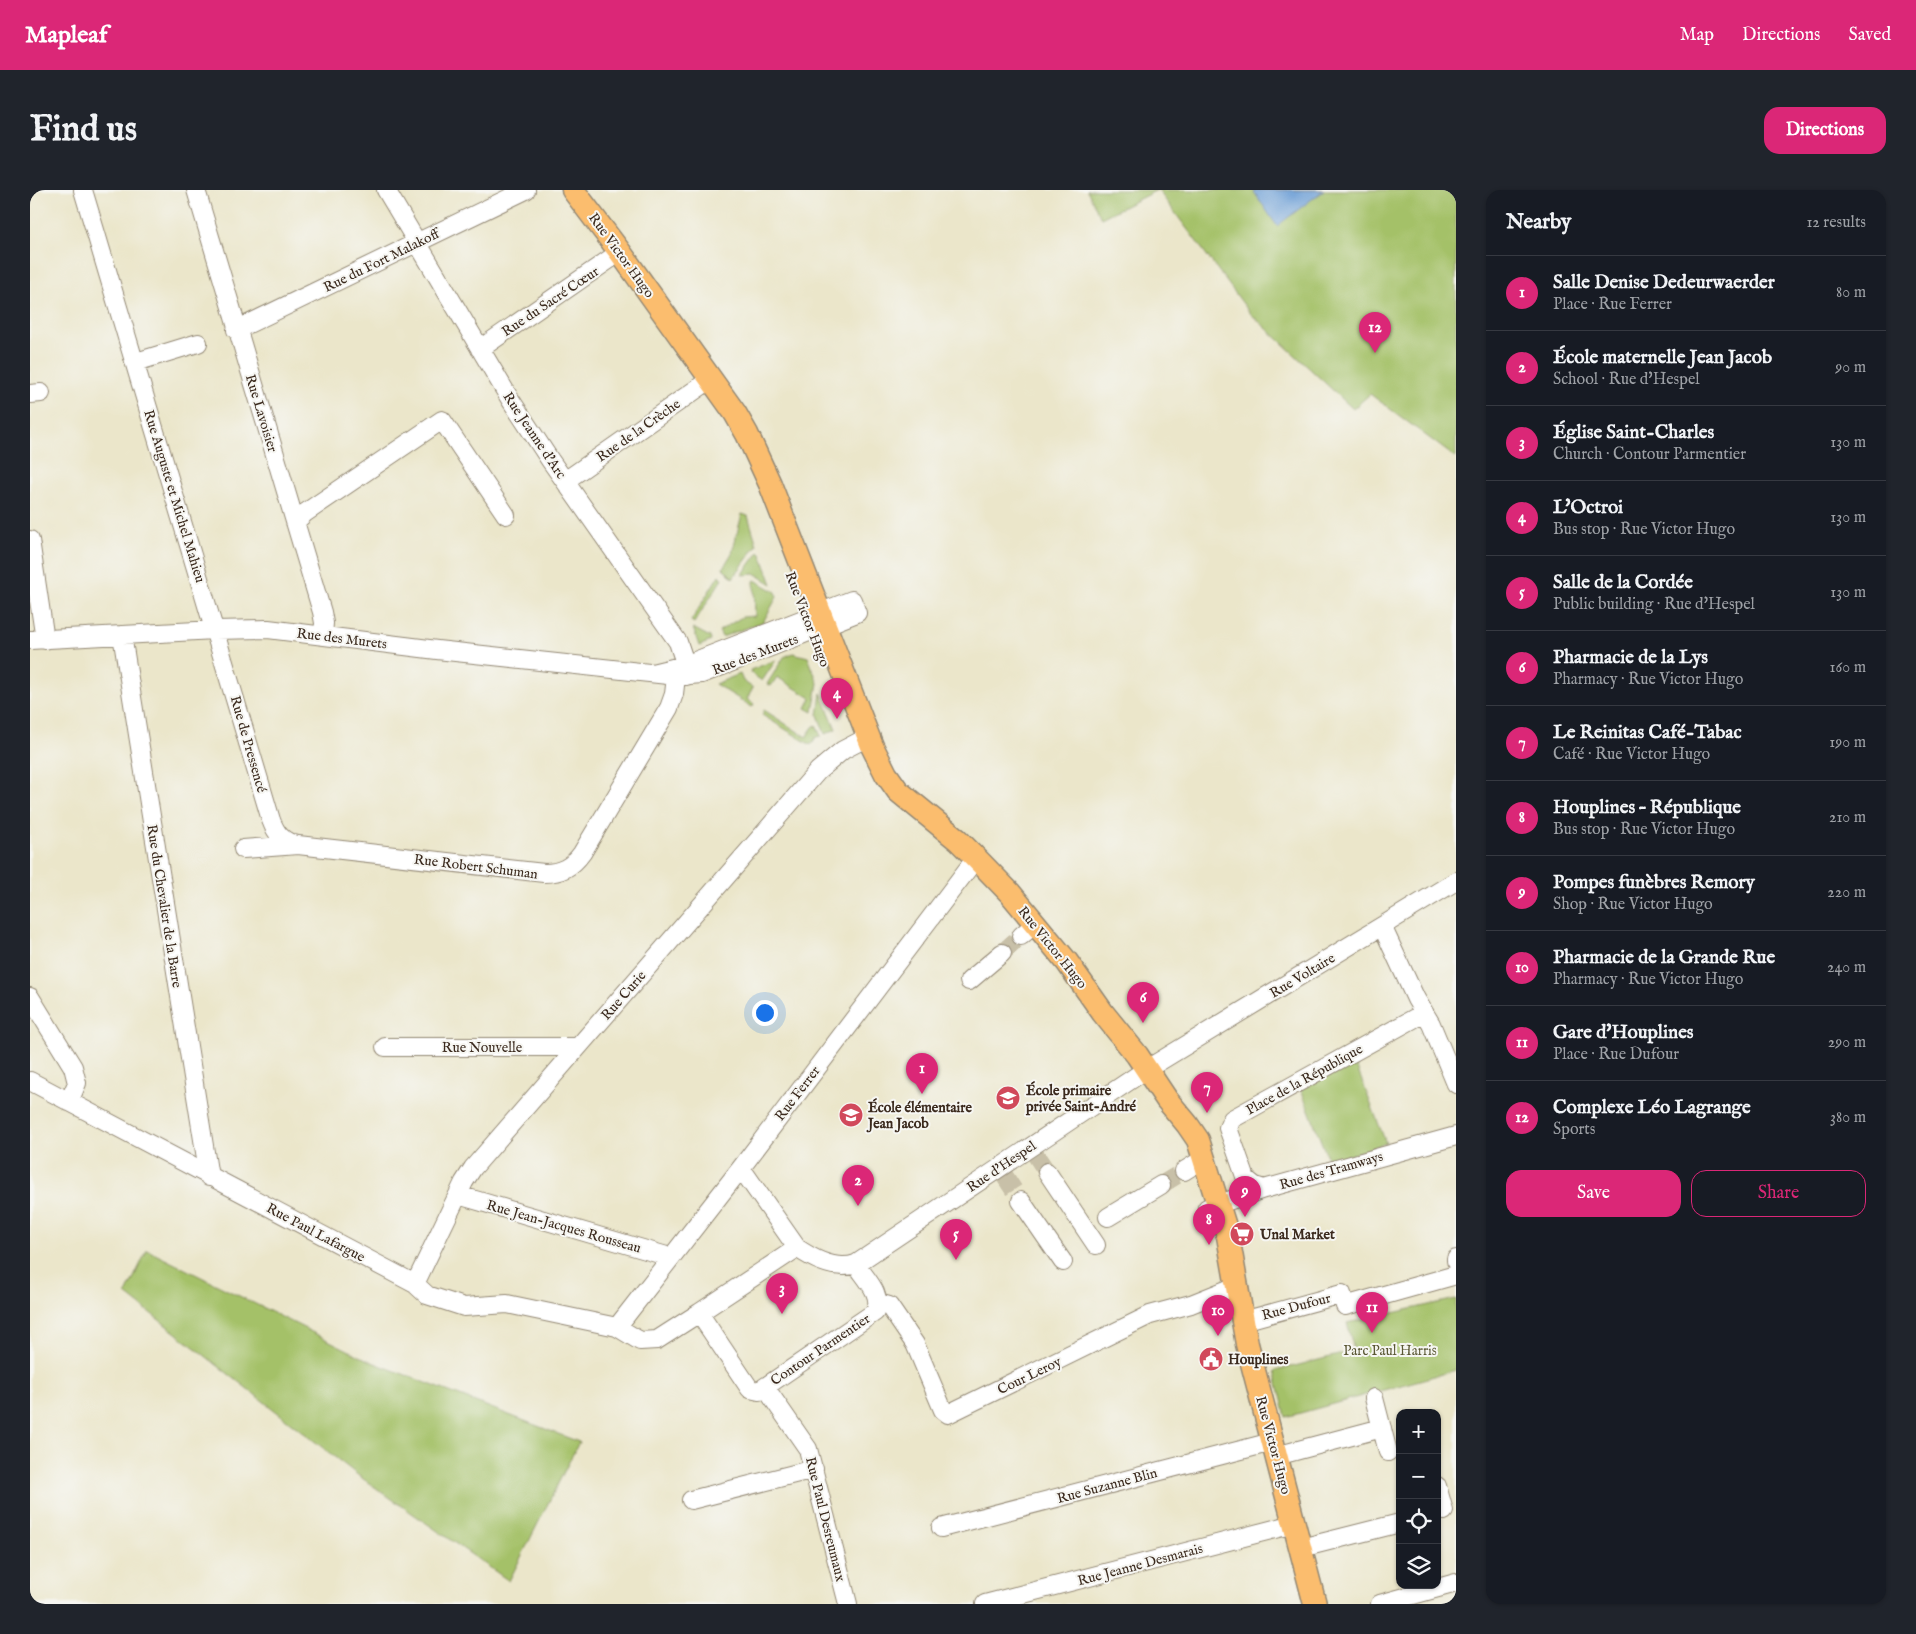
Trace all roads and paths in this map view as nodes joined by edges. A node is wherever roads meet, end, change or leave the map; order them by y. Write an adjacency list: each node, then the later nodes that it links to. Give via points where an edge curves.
1 (83, 190): 11 (street, Rue Auguste et Michel Mahieu)
2 (196, 190): 8 (street, Rue Lavoisier)
3 (386, 190): 6 (street, Rue Jeanne d'Arc)
4 (526, 190): 6 (street, Rue du Fort Malakoff)
5 (572, 190): 7 (main road, Rue Victor Hugo)
6 (418, 242): 8 (street, Rue du Fort Malakoff); 10 (street, Rue Jeanne d'Arc)
7 (620, 252): 10 (street, Rue du Sacré Cœur); 12 (main road, Rue Victor Hugo)
8 (236, 330): 15 (street, Rue Lavoisier)
9 (198, 343): 11 (street)
10 (480, 349): 13 (street, Rue Jeanne d'Arc)
11 (136, 362): 18 (street, Rue Auguste et Michel Mahieu)
12 (711, 379): 13 (street, Rue de la Crèche); 17 (main road, Rue Victor Hugo, via 739,419 773,492)
13 (565, 481): 22 (street, Rue Jeanne d'Arc, via 676,638 680,646)
14 (506, 515): 15 (street, via 442,420)
15 (295, 522): 20 (street, Rue Lavoisier, via 322,612)
16 (30, 540): 21 (street)
17 (816, 622): 22 (street, Rue des Murets); 23 (main road, Rue Victor Hugo)
18 (215, 630): 19 (street, Rue des Murets); 20 (street, Rue des Murets, via 268,629); 24 (street, Rue de Pressencé, via 274,827 286,842)
19 (122, 636): 21 (street, Rue des Murets); 42 (street, Rue du Chevalier de la Barre)
20 (323, 636): 22 (street, Rue des Murets, via 652,673)
21 (38, 640)
22 (681, 671): 24 (street, Rue Robert Schuman, via 669,708 582,853 562,871 544,874)
23 (862, 740): 26 (main road, Rue Victor Hugo, via 898,791); 34 (street, Rue Curie, via 835,755 818,771)
24 (298, 845): 25 (street, Rue Robert Schuman)
25 (243, 849)
26 (976, 858): 35 (main road, Rue Victor Hugo, via 1028,930 1077,974 1102,1013); 40 (street, Rue Ferrer)
27 (1456, 881): 28 (street, Rue Voltaire)
28 (1382, 926): 32 (street); 35 (street, Rue Voltaire)
29 (1002, 952): 30 (street)
30 (969, 981)
31 (30, 998): 38 (street, via 73,1067 77,1083)
32 (1424, 1014): 37 (street); 44 (street, Place de la République, via 1232,1119 1228,1128 1243,1172 1251,1184)
33 (385, 1047): 34 (street, Rue Nouvelle)
34 (578, 1047): 45 (street, Rue Curie, via 473,1168)
35 (1147, 1069): 47 (main road, Rue Victor Hugo, via 1159,1088); 53 (street, Rue d'Hespel, via 1001,1172)
36 (30, 1081): 38 (street, Rue Paul Lafargue)
37 (1456, 1084)
38 (69, 1102): 42 (street, Rue Paul Lafargue)
39 (1456, 1136): 44 (street, Rue des Tramways)
40 (741, 1168): 50 (street); 51 (street, Rue Ferrer)
41 (1047, 1172): 49 (street)
42 (209, 1176): 55 (street, Rue Paul Lafargue)
43 (1161, 1185): 48 (street)
44 (1264, 1189): 47 (street, Rue des Tramways)
45 (458, 1195): 51 (street, Rue Jean-Jacques Rousseau); 55 (street, Rue Curie)
46 (1021, 1201): 52 (street)
47 (1213, 1206): 56 (main road, Rue Victor Hugo, via 1218,1246)
48 (1108, 1217)
49 (1096, 1245)
50 (797, 1248): 53 (street, via 826,1263); 58 (street)
51 (670, 1257): 60 (street, Rue Ferrer)
52 (1063, 1262)
53 (856, 1264): 57 (street, Contour Parmentier)
54 (1456, 1275): 59 (street, Rue Dufour, via 1345,1306 1342,1294)
55 (415, 1284): 60 (street, Rue Paul Lafargue, via 431,1297 464,1307 507,1304)
56 (1236, 1286): 57 (street, Cour Leroy, via 1191,1304 1150,1315 948,1414 943,1410 915,1344 889,1306); 59 (main road, Rue Victor Hugo)
57 (878, 1303): 61 (street, Contour Parmentier, via 870,1317)
58 (699, 1313): 60 (street, Rue Paul Lafargue, via 658,1340 640,1341); 61 (street, Contour Parmentier, via 750,1389 759,1391)
59 (1243, 1321): 64 (main road, Rue Victor Hugo)
60 (617, 1327)
61 (765, 1388): 66 (street, Rue Paul Desreumaux, via 807,1445)
62 (1374, 1398): 63 (street)
63 (1382, 1428): 64 (street, Rue Suzanne Blin); 65 (street)
64 (1274, 1449): 70 (main road, Rue Victor Hugo); 72 (street, Rue Suzanne Blin)
65 (1388, 1452)
66 (814, 1469): 68 (street); 75 (street, Rue Paul Desreumaux)
67 (1441, 1497): 69 (street)
68 (690, 1500)
69 (1446, 1511)
70 (1294, 1524): 73 (main road, Rue Victor Hugo); 76 (street, Rue Jeanne Desmarais)
71 (1396, 1524): 73 (street)
72 (941, 1528)
73 (1301, 1548): 77 (main road, Rue Victor Hugo)
74 (1456, 1583): 78 (street)
75 (848, 1604)
76 (985, 1604)
77 (1315, 1604)
78 (1380, 1604)

